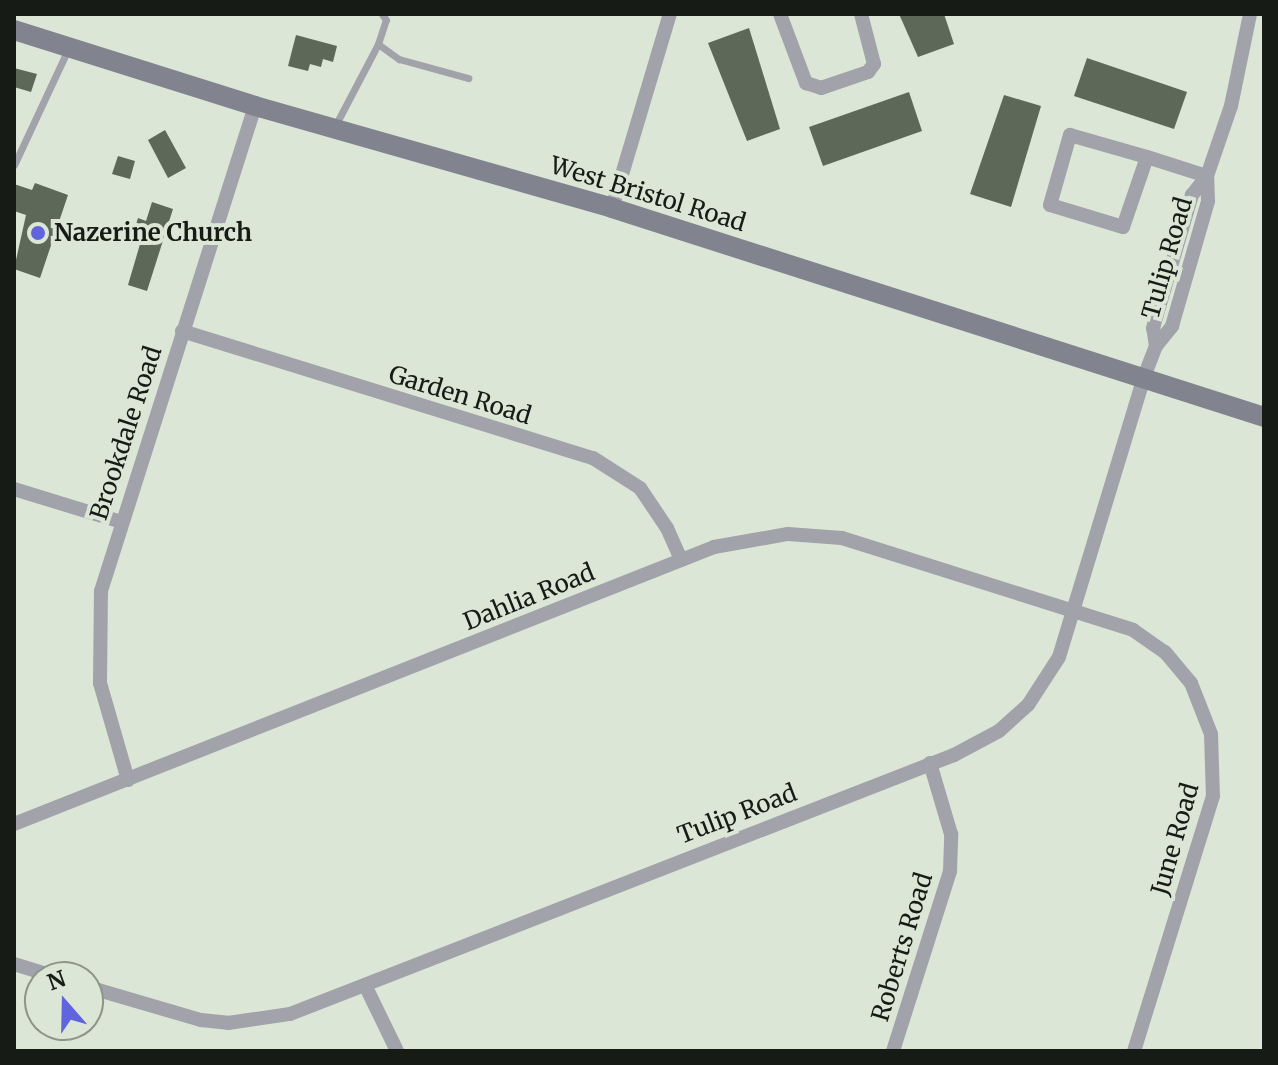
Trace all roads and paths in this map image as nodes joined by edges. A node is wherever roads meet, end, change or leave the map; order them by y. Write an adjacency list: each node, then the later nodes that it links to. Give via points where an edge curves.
1 (382, 14): 7 (lane, via 386,20)
2 (670, 14): 15 (street)
3 (780, 14): 4 (street, via 806,83 821,88 868,72 874,64)
4 (861, 14)
5 (1250, 14): 14 (street, Tulip Road, via 1238,80)
6 (14, 30): 8 (main road, West Bristol Road)
7 (378, 44): 9 (lane, via 399,59); 11 (lane)
8 (69, 47): 10 (main road, West Bristol Road); 13 (lane)
9 (468, 78)
10 (255, 106): 11 (main road, West Bristol Road); 16 (street, Brookdale Road)
11 (334, 128): 15 (main road, West Bristol Road)
12 (1147, 157): 12 (street, via 1123,227 1050,205 1070,135); 14 (street)
13 (14, 165)
14 (1207, 176): 17 (street, Tulip Road, via 1192,195)
15 (612, 208): 17 (main road, West Bristol Road)
16 (182, 331): 20 (street, Brookdale Road); 21 (street, Garden Road, via 593,458 640,488)
17 (1144, 377): 18 (main road, West Bristol Road); 22 (street, Tulip Road)
18 (1264, 417)
19 (14, 489): 20 (street)
20 (121, 522): 24 (street, Brookdale Road, via 101,591 97,648 104,712)
21 (681, 560): 22 (street, Dahlia Road, via 761,536 815,533); 24 (street, Dahlia Road)
22 (1074, 609): 23 (street, Tulip Road, via 1050,675 1015,719 977,744); 30 (street, June Road, via 1133,630 1165,652 1202,706 1214,753 1209,813)
23 (930, 763): 26 (street, Tulip Road); 29 (street, Roberts Road, via 951,834 950,871)
24 (128, 780): 25 (street, Dahlia Road)
25 (14, 824)
26 (365, 985): 27 (street, Tulip Road, via 290,1014 228,1023 187,1017); 28 (street)
27 (104, 992)
28 (397, 1051)
29 (893, 1051)
30 (1134, 1051)

